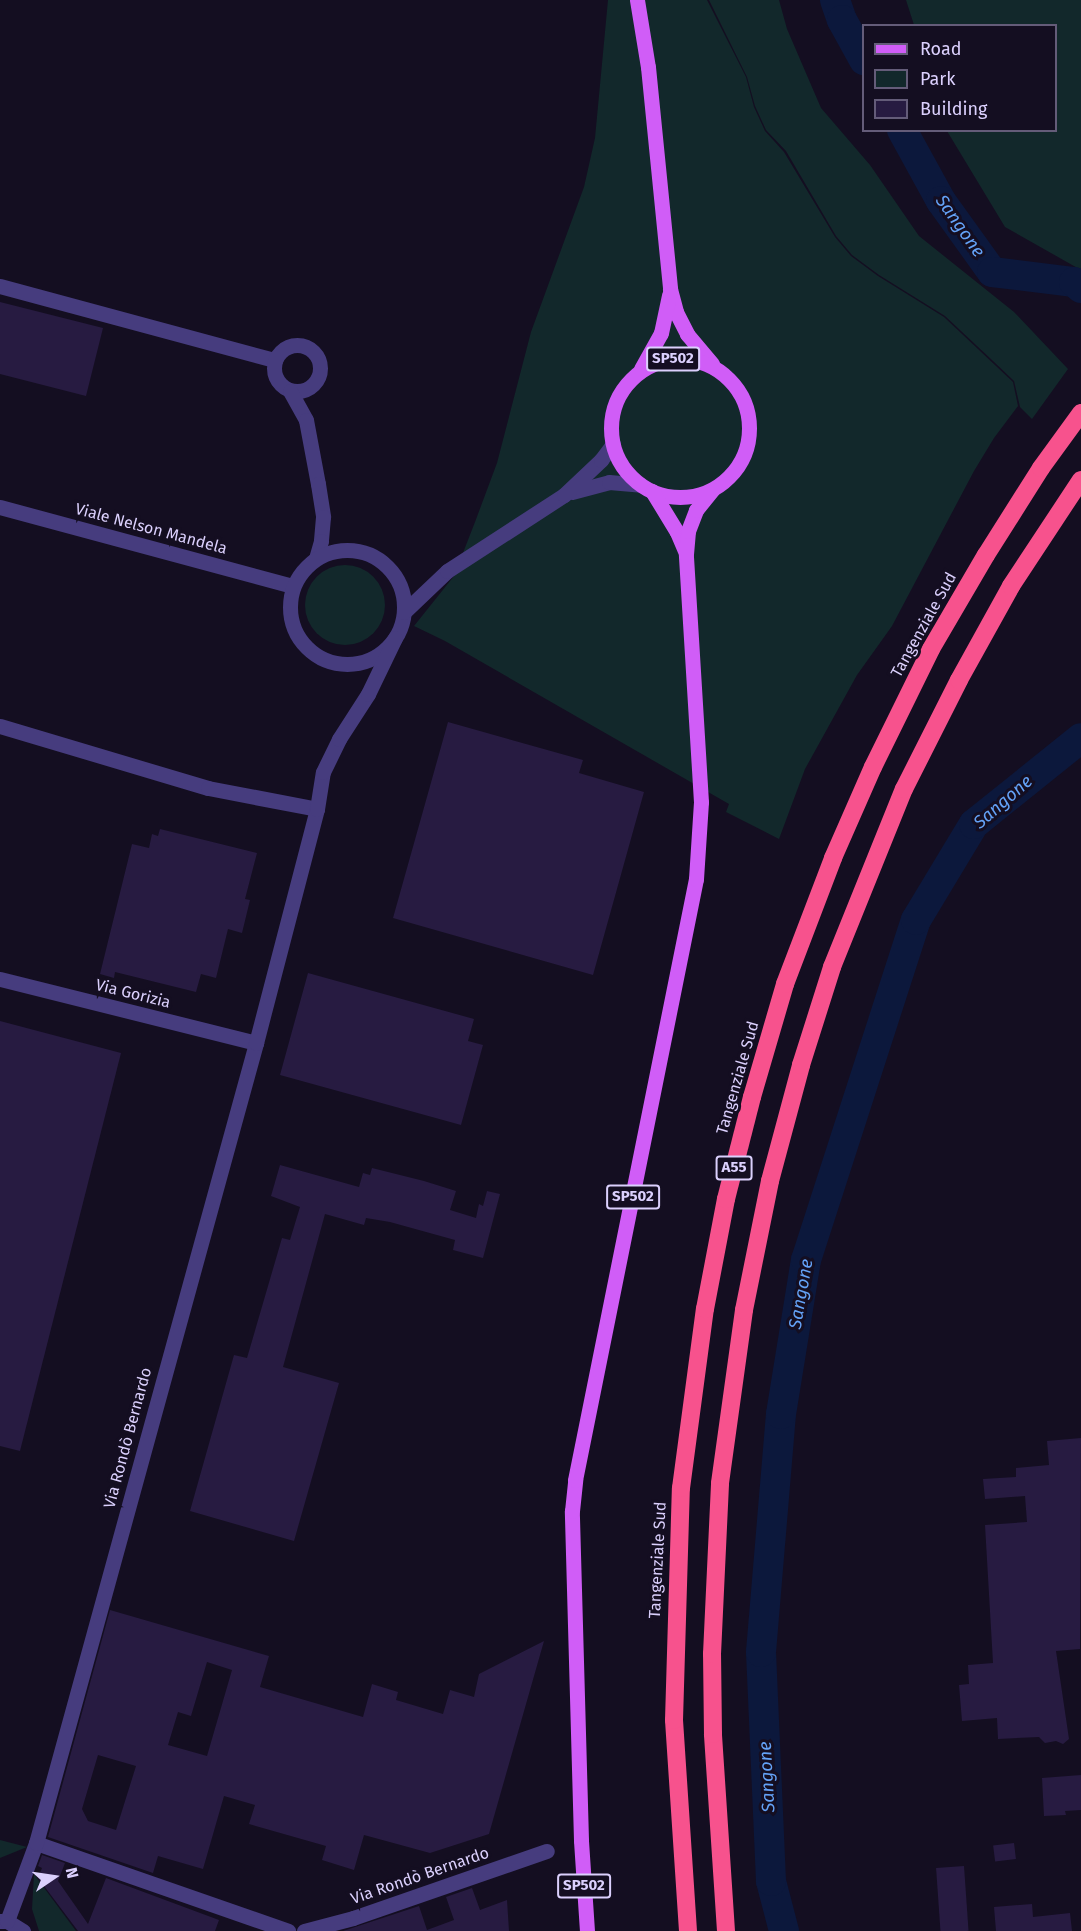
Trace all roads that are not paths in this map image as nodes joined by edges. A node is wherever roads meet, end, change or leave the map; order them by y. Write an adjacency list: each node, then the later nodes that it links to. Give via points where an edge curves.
1 (638, 0): 3 (main road, SP502)
2 (0, 286): 4 (street)
3 (670, 289): 5 (main road, SP502, via 687,334); 6 (main road, SP502, via 661,333)
4 (275, 360): 7 (street, via 273,368 278,382); 7 (street, via 292,345 307,347 318,358 317,380 306,390)
5 (718, 370): 6 (main road, SP502, via 687,359 654,363); 12 (main road, SP502, via 742,397 750,432 738,466)
6 (640, 372): 9 (main road, SP502, via 629,381 615,404)
7 (290, 391): 16 (street, via 306,420 318,484 323,517)
8 (1081, 413): 31 (highway, Tangenziale Sud / A55, via 1041,468 931,649 873,767 785,984 752,1097 726,1199 689,1414 678,1547 674,1720)
9 (613, 444): 11 (main road, SP502, via 628,474); 13 (street)
10 (1081, 480): 32 (highway, A55, via 1011,586 900,799 832,967 770,1181 744,1310 720,1483 712,1654 713,1734)
11 (646, 488): 12 (main road, SP502, via 663,495 688,497); 13 (street, via 609,482); 15 (main road, SP502)
12 (712, 490): 15 (main road, SP502, via 696,510 688,531)
13 (564, 495): 18 (street, via 447,571)
14 (0, 507): 17 (street, Viale Nelson Mandela)
15 (686, 554): 30 (main road, SP502, via 701,802 700,847 686,938 575,1480 581,1828)
16 (316, 558): 17 (street); 18 (street, via 350,549 383,562 402,591)
17 (294, 586): 19 (street, via 291,622 311,652 327,661 363,662 376,657)
18 (404, 612): 19 (street)
19 (395, 638): 21 (street, Via Rondò Bernardo, via 323,772)
20 (0, 726): 21 (street, via 208,788)
21 (317, 809): 23 (street, Via Rondò Bernardo)
22 (0, 979): 23 (street, Via Gorizia)
23 (256, 1043): 24 (street, Via Rondò Bernardo)
24 (36, 1843): 26 (street, Via Rondò Bernardo); 28 (street)
25 (547, 1851): 29 (street, Via Rondò Bernardo)
26 (4, 1921): 27 (street)
27 (23, 1931)
28 (288, 1931)
29 (304, 1931)
30 (587, 1931)
31 (688, 1931)
32 (726, 1931)

